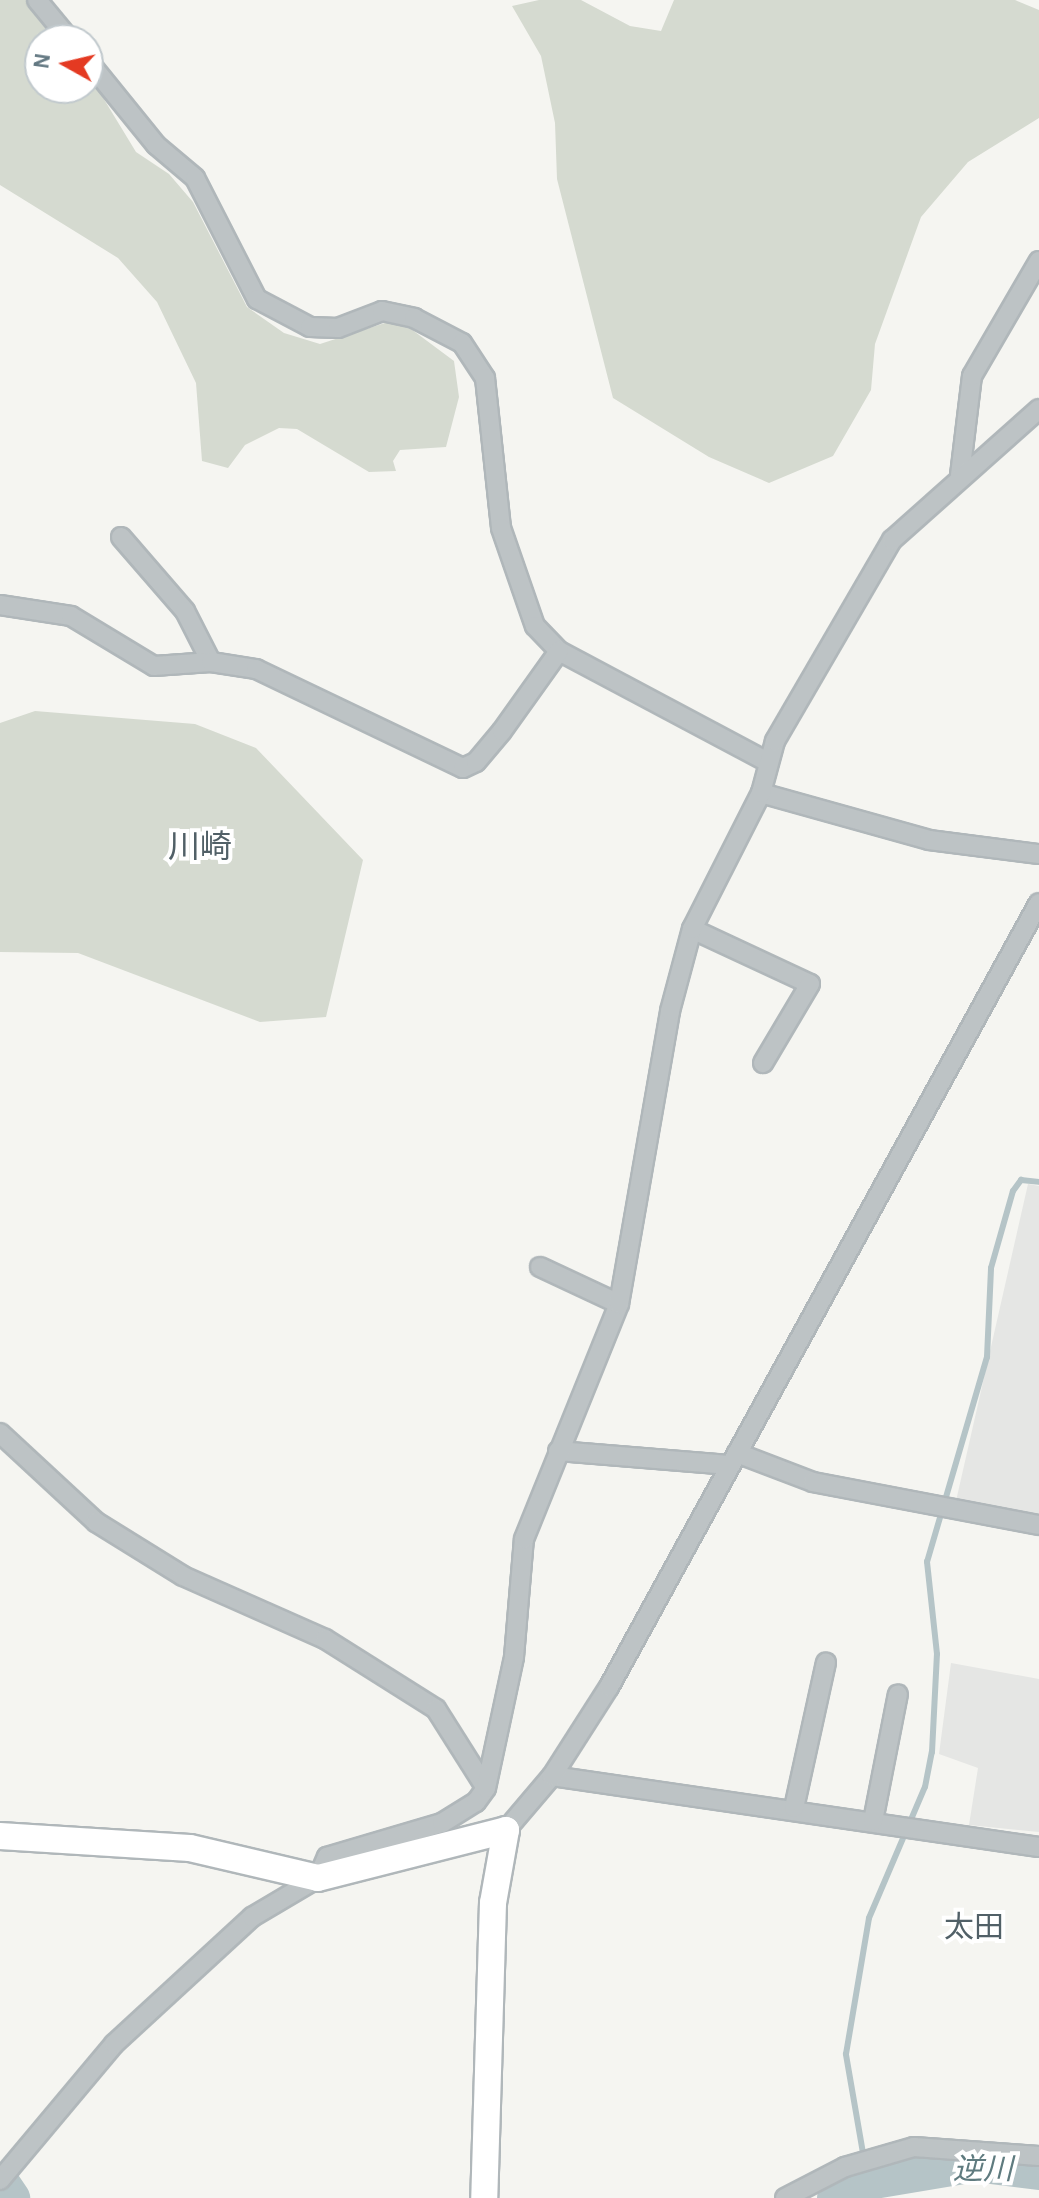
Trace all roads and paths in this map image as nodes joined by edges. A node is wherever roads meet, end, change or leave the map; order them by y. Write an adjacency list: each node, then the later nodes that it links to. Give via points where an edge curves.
1 (37, 0): 2 (street)
2 (57, 24)
3 (104, 81): 9 (street, via 156,145 195,178 257,299 310,327 338,328 382,311 414,318 462,343 485,378 501,528 522,601)
4 (1039, 261): 6 (street, via 972,376)
5 (1039, 409): 6 (street)
6 (960, 475): 11 (street, via 892,540)
7 (121, 537): 10 (street, via 185,611)
8 (0, 605): 10 (street, via 71,616 154,666)
9 (559, 651): 10 (street, via 502,731 476,762 463,768 256,669); 11 (street)
10 (211, 662)
11 (766, 761): 12 (street)
12 (761, 793): 13 (street, via 929,840); 15 (street)
13 (1039, 854)
14 (1039, 903): 21 (street)
15 (692, 929): 16 (street, via 810,984); 18 (street, via 670,1011)
16 (763, 1063)
17 (540, 1267): 18 (street)
18 (619, 1304): 20 (street)
19 (0, 1433): 26 (street, via 96,1522 183,1576 325,1639 436,1709)
20 (558, 1451): 21 (street); 26 (street, via 524,1539 512,1672)
21 (733, 1459): 22 (street, via 813,1482); 25 (street, via 609,1687)
22 (1039, 1525)
23 (826, 1662): 27 (street)
24 (898, 1694): 28 (street)
25 (552, 1776): 27 (street); 29 (street)
26 (486, 1788): 32 (street, via 476,1802 442,1823 327,1857)
27 (794, 1808): 28 (street)
28 (873, 1821): 31 (street)
29 (506, 1830): 32 (street); 35 (street, via 493,1903)
30 (0, 1836): 32 (street, via 190,1848)
31 (1039, 1847)
32 (318, 1878): 34 (street, via 285,1893 197,1962 114,2044)
33 (1039, 2156): 36 (street, via 914,2147 845,2167)
34 (4, 2175)
35 (484, 2198)
36 (785, 2198)

